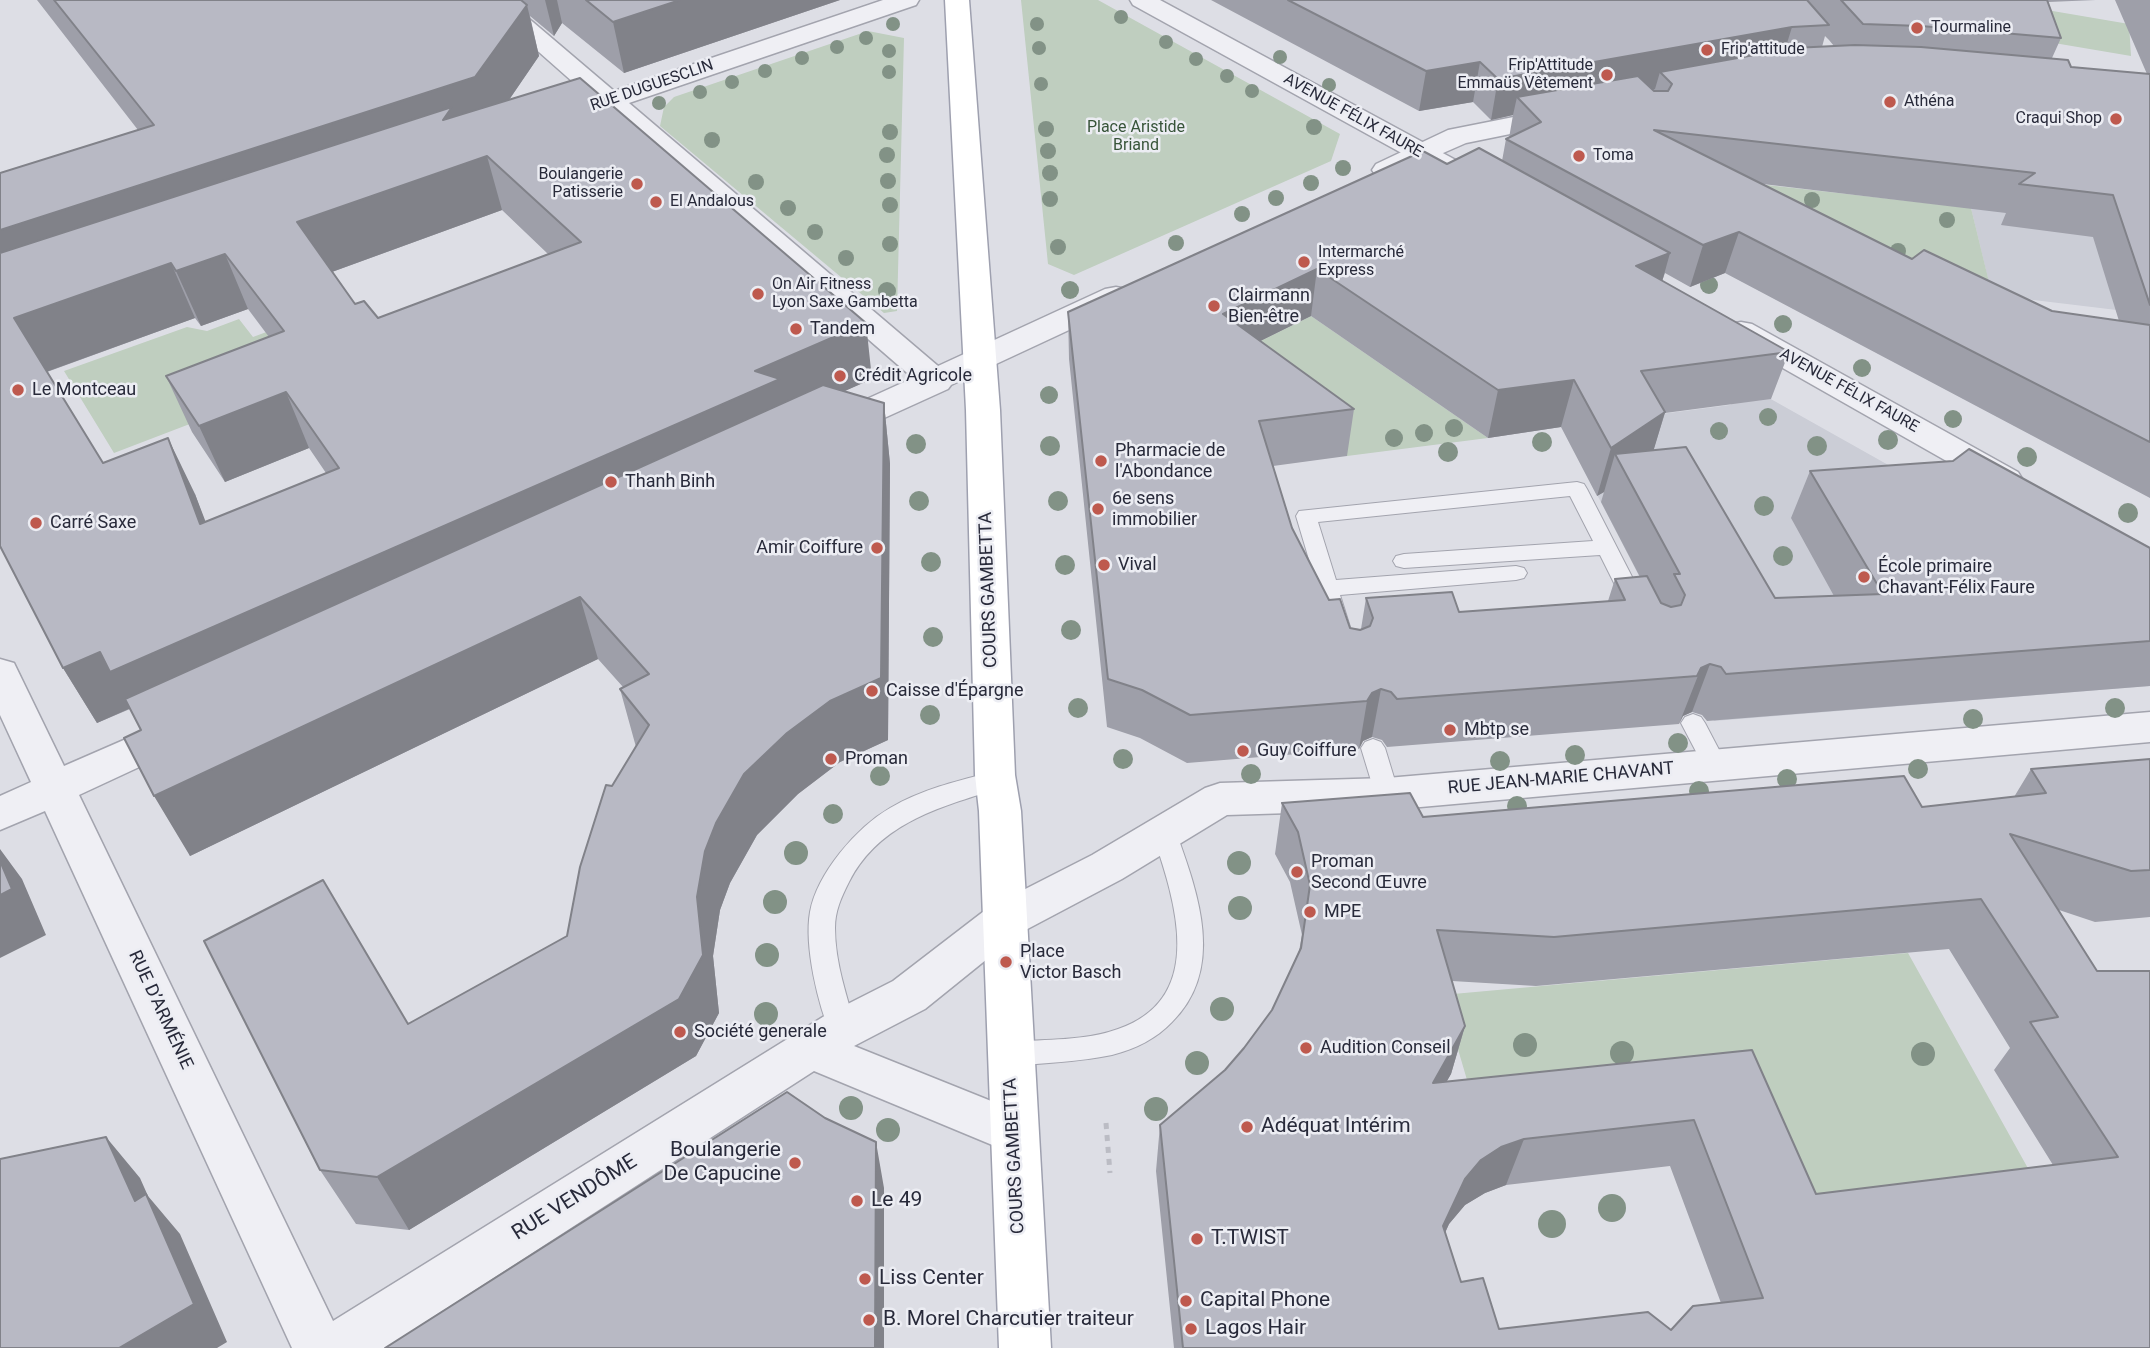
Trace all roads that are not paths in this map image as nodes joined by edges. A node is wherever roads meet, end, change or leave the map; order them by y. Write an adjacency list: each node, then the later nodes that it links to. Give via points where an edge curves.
1 (492, 0): 5 (street)
2 (906, 0): 5 (street, RUE DUGUESCLIN)
3 (957, 0): 13 (main road, COURS GAMBETTA)
4 (1142, 0): 8 (street, AVENUE FÉLIX FAURE)
5 (608, 100): 7 (street, RUE DUGUESCLIN); 14 (street)
6 (1587, 111): 8 (street, via 1479,130)
7 (533, 126)
8 (1419, 153): 9 (street); 10 (street, AVENUE FÉLIX FAURE)
9 (1367, 179)
10 (1496, 193)
11 (1142, 284): 13 (street)
12 (1713, 315): 16 (street, AVENUE FÉLIX FAURE)
13 (980, 361): 14 (street); 31 (main road, COURS GAMBETTA)
14 (937, 382): 15 (street)
15 (808, 439)
16 (2035, 496)
17 (1606, 547): 18 (lane); 20 (lane, via 1577,489 1306,516); 21 (lane)
18 (1404, 561)
19 (1516, 573): 20 (lane)
20 (1328, 588): 24 (lane, via 1341,634)
21 (1633, 599): 22 (lane); 23 (lane)
22 (1606, 602)
23 (1644, 622)
24 (1366, 624)
25 (0, 673): 32 (street, RUE D’ARMÉNIE)
26 (215, 715): 32 (street)
27 (1693, 723): 30 (lane)
28 (2150, 727): 30 (street, RUE JEAN-MARIE CHAVANT)
29 (1373, 748): 33 (lane)
30 (1715, 765): 33 (street, RUE JEAN-MARIE CHAVANT)
31 (996, 780): 36 (main road, COURS GAMBETTA); 37 (lane, via 936,796 901,812 860,842 840,871 823,912)
32 (55, 788): 34 (street); 40 (street, RUE D’ARMÉNIE)
33 (1387, 794): 35 (street, RUE JEAN-MARIE CHAVANT, via 1220,800)
34 (0, 814)
35 (1164, 832): 36 (street, RUE JEAN-MARIE CHAVANT); 38 (lane, via 1192,933 1190,975 1170,1012 1142,1032 1107,1044)
36 (1003, 921): 37 (street, RUE VENDÔME, via 909,995); 38 (main road, COURS GAMBETTA)
37 (827, 1039): 39 (street); 41 (street, RUE VENDÔME)
38 (1011, 1054): 39 (main road, COURS GAMBETTA)
39 (1014, 1132): 42 (main road, COURS GAMBETTA)
40 (318, 1348)
41 (338, 1348)
42 (1025, 1348)

